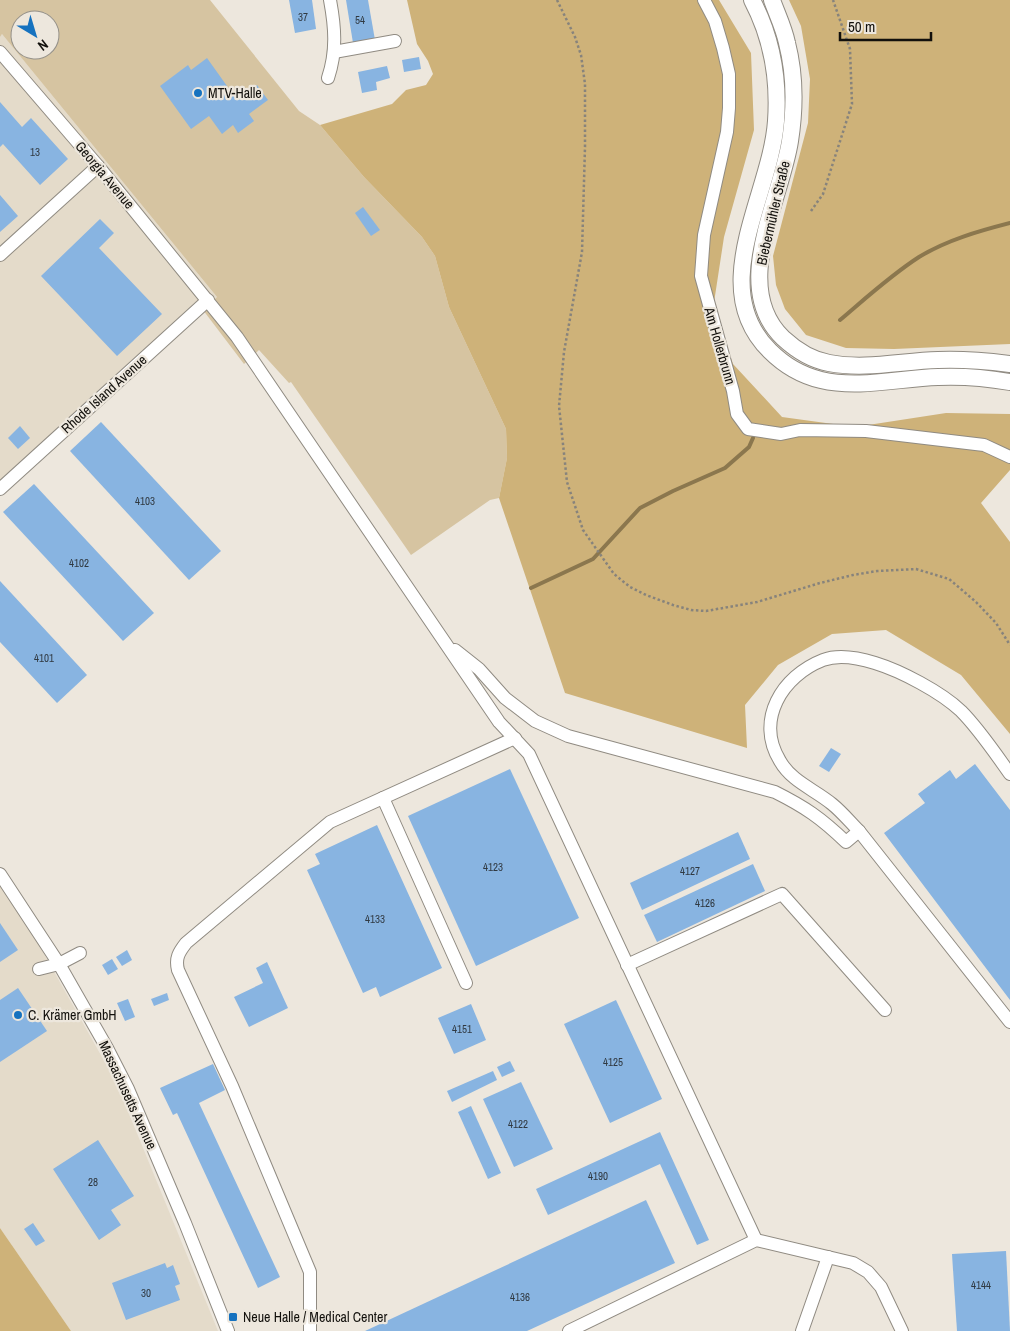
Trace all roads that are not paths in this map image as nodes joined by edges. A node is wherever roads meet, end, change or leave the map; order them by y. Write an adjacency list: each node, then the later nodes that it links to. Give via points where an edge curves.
1 (330, 0): 7 (street, via 335,26)
2 (704, 0): 14 (street, Am Hollerbrunn, via 723,48 729,74 729,108 727,132 704,235 701,276 737,414 748,429 781,434 800,430 866,431 977,443)
3 (752, 0): 13 (main road, via 762,19 775,64 777,87 776,122 770,155 745,248 741,278 744,308 759,340 784,364 823,381 860,383 939,377 989,378)
4 (772, 0): 12 (main road, Biebermühler Straße, via 787,43 794,87 790,141 759,272 762,302 774,330 796,350 828,363 868,366 976,360)
5 (395, 42): 7 (street)
6 (0, 52): 9 (street, Georgia Avenue)
7 (334, 52): 8 (street)
8 (328, 78)
9 (98, 166): 10 (street); 11 (street, Georgia Avenue)
10 (0, 254)
11 (208, 300): 15 (street, Rhode Island Avenue); 16 (street, Georgia Avenue, via 237,337)
12 (1010, 364)
13 (1010, 382)
14 (1010, 457)
15 (0, 489)
16 (444, 642): 17 (street, Georgia Avenue, via 500,722); 20 (street, via 479,669 505,698 535,721 568,736 775,792 805,807 846,842)
17 (515, 738): 19 (street); 24 (street, Georgia Avenue, via 529,754)
18 (1010, 774): 20 (street, via 960,711 928,687 875,663 846,657 824,660 785,685 770,723 772,741 780,761 797,781 832,804)
19 (382, 798): 26 (street); 32 (street, via 330,822 186,943 176,961 310,1272)
20 (859, 831): 28 (street)
21 (0, 874): 23 (street, Massachusetts Avenue)
22 (80, 953): 23 (street)
23 (59, 964): 25 (street); 31 (street, Massachusetts Avenue, via 128,1089)
24 (627, 965): 27 (street, via 782,894); 29 (street, Georgia Avenue)
25 (39, 969)
26 (466, 983)
27 (884, 1010)
28 (1010, 1022)
29 (756, 1240): 30 (street); 33 (street)
30 (828, 1258): 34 (street); 35 (street, via 853,1263 868,1272 881,1287)
31 (228, 1331)
32 (310, 1331)
33 (569, 1331)
34 (802, 1331)
35 (902, 1331)

